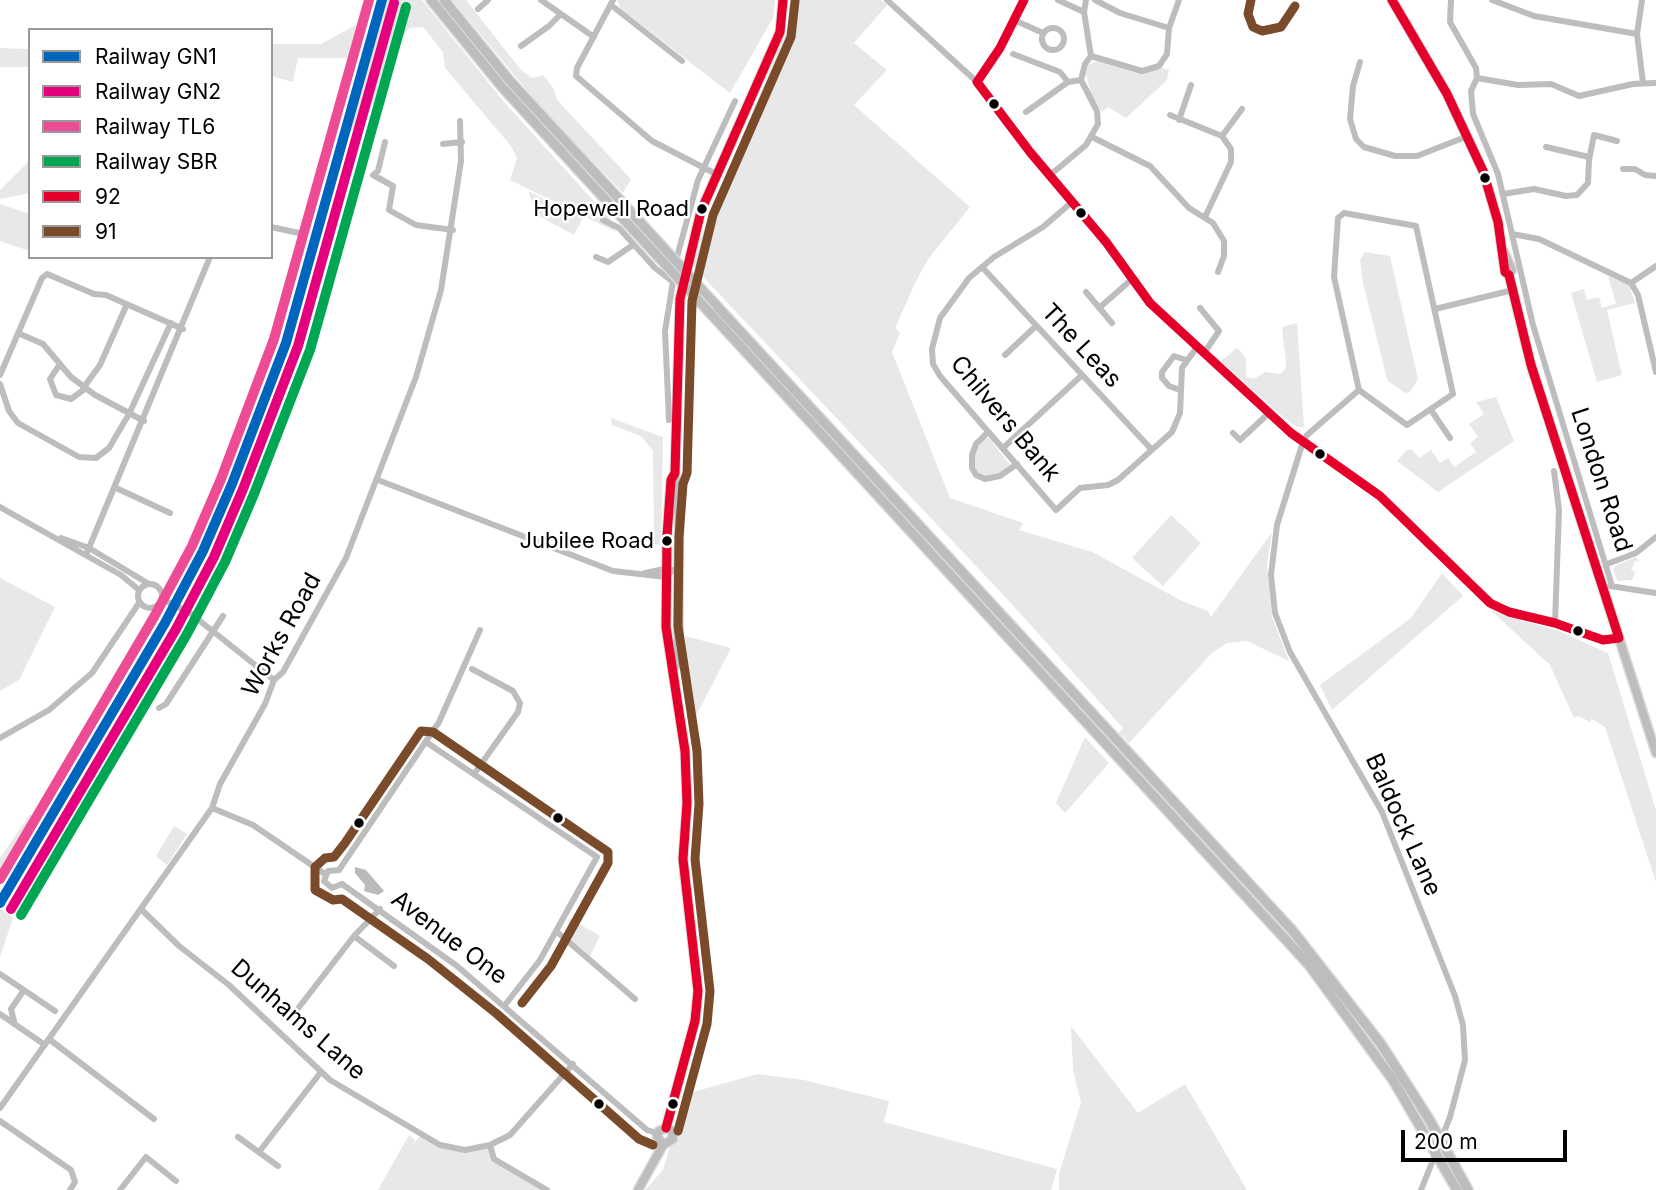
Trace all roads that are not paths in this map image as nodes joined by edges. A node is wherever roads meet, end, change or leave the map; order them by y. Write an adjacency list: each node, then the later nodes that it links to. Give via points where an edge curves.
1 (431, 0): 181 (highway, bridge, via 502,87 1308,965 1393,1080)
2 (444, 0): 182 (highway, bridge, via 619,200 1292,930 1381,1044)
3 (488, 0): 17 (street)
4 (541, 0): 19 (street)
5 (783, 0): 56 (main road, via 780,32)
6 (887, 0): 32 (street)
7 (1024, 0): 20 (street)
8 (1058, 0): 18 (street)
9 (1086, 0): 18 (street)
10 (1095, 0): 21 (street)
11 (1179, 0): 21 (street)
12 (1392, 0): 44 (main road, London Road)
13 (1451, 0): 30 (street, via 1450,22 1473,60)
14 (1492, 0): 23 (street, via 1534,16)
15 (1642, 0): 23 (street)
16 (612, 3): 24 (street); 28 (street)
17 (478, 9)
18 (1084, 12): 27 (street)
19 (561, 14): 24 (street); 25 (street)
20 (1014, 19): 22 (street); 32 (street)
21 (1169, 28): 27 (street, via 1167,54 1155,68 1142,71)
22 (1044, 33)
23 (1637, 34): 34 (street)
24 (594, 37): 54 (street, via 576,70 578,79 652,141)
25 (520, 46)
26 (1013, 54): 33 (street, via 1060,72)
27 (1091, 56): 31 (street)
28 (682, 61)
29 (1360, 62): 46 (street, via 1350,119 1356,139 1364,147 1395,156 1417,156)
30 (1477, 78): 34 (street, via 1518,86 1551,84 1579,96); 43 (street, London Road, via 1471,103)
31 (1081, 80): 33 (street); 47 (street, via 1098,114)
32 (977, 82): 57 (street)
33 (1068, 82): 39 (street)
34 (1643, 83): 35 (street)
35 (1656, 83)
36 (1191, 85): 41 (street)
37 (735, 101): 54 (street)
38 (1242, 109): 45 (street)
39 (1026, 113)
40 (1170, 115): 41 (street)
41 (1179, 120): 45 (street)
42 (460, 121): 50 (street, Works Road)
43 (1476, 121): 44 (street); 59 (street, London Road)
44 (1463, 125): 46 (main road, London Road)
45 (1222, 136): 61 (street, via 1231,149 1231,162)
46 (1468, 136): 64 (main road, London Road)
47 (1092, 137): 57 (street); 61 (street, via 1150,166 1189,208)
48 (1617, 141): 53 (street, via 1594,135)
49 (385, 142): 66 (street, via 373,175 393,187 390,210 416,225)
50 (462, 142): 51 (street); 66 (street, Works Road)
51 (443, 144)
52 (1546, 147): 53 (street)
53 (1589, 157): 59 (street, via 1588,183 1577,195 1534,189)
54 (703, 169): 56 (street); 76 (street, via 684,224)
55 (1623, 169): 58 (street)
56 (716, 174): 89 (main road, via 689,251)
57 (1049, 176): 60 (street)
58 (1656, 177)
59 (1503, 194): 62 (street, London Road)
60 (1072, 202): 73 (street, Chilvers Bank, via 1044,227); 75 (street)
61 (1205, 218): 74 (street, via 1224,241)
62 (1509, 219): 64 (street); 68 (street, London Road)
63 (603, 220): 69 (street, via 619,228)
64 (1498, 222): 78 (main road, London Road, via 1502,260)
65 (273, 227): 67 (street)
66 (453, 230): 118 (street, Works Road, via 416,377)
67 (299, 233)
68 (1512, 234): 77 (street, via 1539,239); 100 (street, London Road)
69 (633, 245): 70 (street, via 608,262); 76 (street)
70 (596, 257)
71 (210, 259): 87 (street)
72 (1656, 265): 77 (street)
73 (982, 267): 86 (street, The Leas); 110 (street, Chilvers Bank, via 958,290 940,318 933,360 940,376)
74 (1217, 272)
75 (1131, 280): 81 (street); 91 (street)
76 (673, 282): 88 (street)
77 (1631, 283): 96 (street)
78 (1513, 290): 83 (street); 104 (main road, London Road)
79 (1086, 292): 81 (street)
80 (127, 303): 84 (street); 90 (street, via 47,274); 101 (street)
81 (1100, 308): 85 (street)
82 (1200, 309): 92 (street, via 1219,331)
83 (1435, 309): 103 (street, via 1415,224 1342,214 1338,218 1334,277); 105 (street, via 1453,391)
84 (171, 323): 87 (street); 107 (street)
85 (1112, 323)
86 (1036, 326): 93 (street); 98 (street, The Leas)
87 (183, 328): 109 (street)
88 (666, 331): 89 (street); 108 (street)
89 (678, 331): 125 (main road, via 678,481)
90 (18, 333): 95 (street, via 43,344); 97 (street)
91 (1197, 347): 92 (street); 94 (street)
92 (1204, 353): 106 (street)
93 (1005, 355)
94 (1186, 360): 102 (street); 102 (street, via 1174,356 1162,372 1169,386)
95 (60, 365): 101 (street); 101 (street, via 50,379 56,395 74,398)
96 (1656, 372)
97 (0, 375)
98 (1081, 376): 114 (street); 115 (street, The Leas)
99 (0, 384): 107 (street, via 18,423 83,459 106,451)
100 (1551, 387): 104 (street, London Road); 124 (street, London Road)
101 (85, 388): 107 (street)
102 (1180, 390): 115 (street, via 1179,422)
103 (1359, 390): 105 (street, via 1405,425); 113 (street)
104 (1539, 391): 127 (main road, London Road)
105 (1430, 410): 112 (street)
106 (1270, 412): 111 (street, via 1240,440); 113 (street)
107 (129, 415): 109 (street)
108 (669, 420)
109 (144, 421): 119 (street)
110 (988, 432): 114 (street, Chilvers Bank); 116 (street, via 972,455 976,475 985,479 1000,476)
111 (1233, 433)
112 (1450, 438)
113 (1303, 442): 133 (street, via 1380,496 1490,603); 180 (street, Baldock Lane, bridge, via 1277,525 1271,575 1275,613 1290,652 1382,812 1463,1025 1465,1060 1450,1116)
114 (1003, 448): 116 (street, Chilvers Bank)
115 (1152, 450): 116 (street, Chilvers Bank, via 1118,480 1080,488 1056,510)
116 (1017, 464)
117 (1554, 471): 133 (street, via 1559,510)
118 (378, 480): 125 (street, via 613,570); 139 (street, Works Road, via 346,558)
119 (116, 488): 121 (street); 123 (street)
120 (0, 507): 123 (street)
121 (170, 513)
122 (1656, 537): 124 (street, via 1636,553)
123 (87, 552): 126 (street); 128 (street)
124 (1607, 564): 127 (street, London Road)
125 (671, 571): 137 (main road, via 678,662); 137 (main road, via 669,662)
126 (149, 584): 128 (street); 130 (street, via 159,588)
127 (1607, 587): 129 (street); 136 (main road, London Road)
128 (139, 590): 131 (street)
129 (1656, 593)
130 (164, 600): 131 (street, via 151,608); 135 (street)
131 (139, 603): 141 (street, via 92,673 50,710)
132 (223, 616): 135 (street)
133 (1555, 623): 136 (street, via 1606,641)
134 (480, 630): 142 (street, via 448,706)
135 (212, 631): 139 (street); 140 (street)
136 (1619, 638): 143 (main road, London Road)
137 (674, 668): 168 (main road, via 687,775 683,859 698,991 695,1021)
138 (472, 670): 144 (street, via 513,691 520,703)
139 (274, 680): 145 (street, Works Road)
140 (159, 708)
141 (0, 738)
142 (426, 742): 144 (street); 146 (street)
143 (1656, 753)
144 (474, 774): 151 (street, via 597,857)
145 (212, 808): 147 (street, via 253,825); 149 (street, Works Road)
146 (339, 870): 147 (street); 148 (street, via 344,876)
147 (325, 874): 148 (street, via 328,887)
148 (342, 884): 150 (street, Avenue One)
149 (141, 909): 162 (street, Works Road); 164 (street, Dunhams Lane)
150 (380, 909): 152 (street); 157 (street, Avenue One)
151 (556, 931): 156 (street); 157 (street)
152 (354, 936): 153 (street); 160 (street)
153 (394, 966)
154 (0, 974): 155 (street)
155 (24, 990): 158 (street); 161 (street, via 11,1009)
156 (635, 999)
157 (505, 1005): 163 (street, Avenue One)
158 (55, 1011)
159 (0, 1014): 161 (street)
160 (293, 1015)
161 (15, 1023): 162 (street)
162 (47, 1042): 165 (street, Works Road); 166 (street)
163 (573, 1064): 169 (street, Avenue One); 171 (street, via 510,1135)
164 (321, 1072): 171 (street, Dunhams Lane, via 440,1145 465,1150); 173 (street)
165 (0, 1108)
166 (154, 1119)
167 (0, 1121): 176 (street, via 71,1170 75,1182)
168 (666, 1128): 169 (main road); 172 (main road, via 673,1139)
169 (657, 1133): 172 (main road)
170 (238, 1137): 173 (street)
171 (490, 1145): 178 (street, via 494,1159)
172 (663, 1145): 179 (main road)
173 (259, 1152): 174 (street)
174 (278, 1166)
175 (176, 1181): 177 (street, via 146,1157)
176 (70, 1190)
177 (120, 1190)
178 (547, 1190)
179 (638, 1190)
180 (1421, 1190)
181 (1457, 1190)
182 (1468, 1190)

